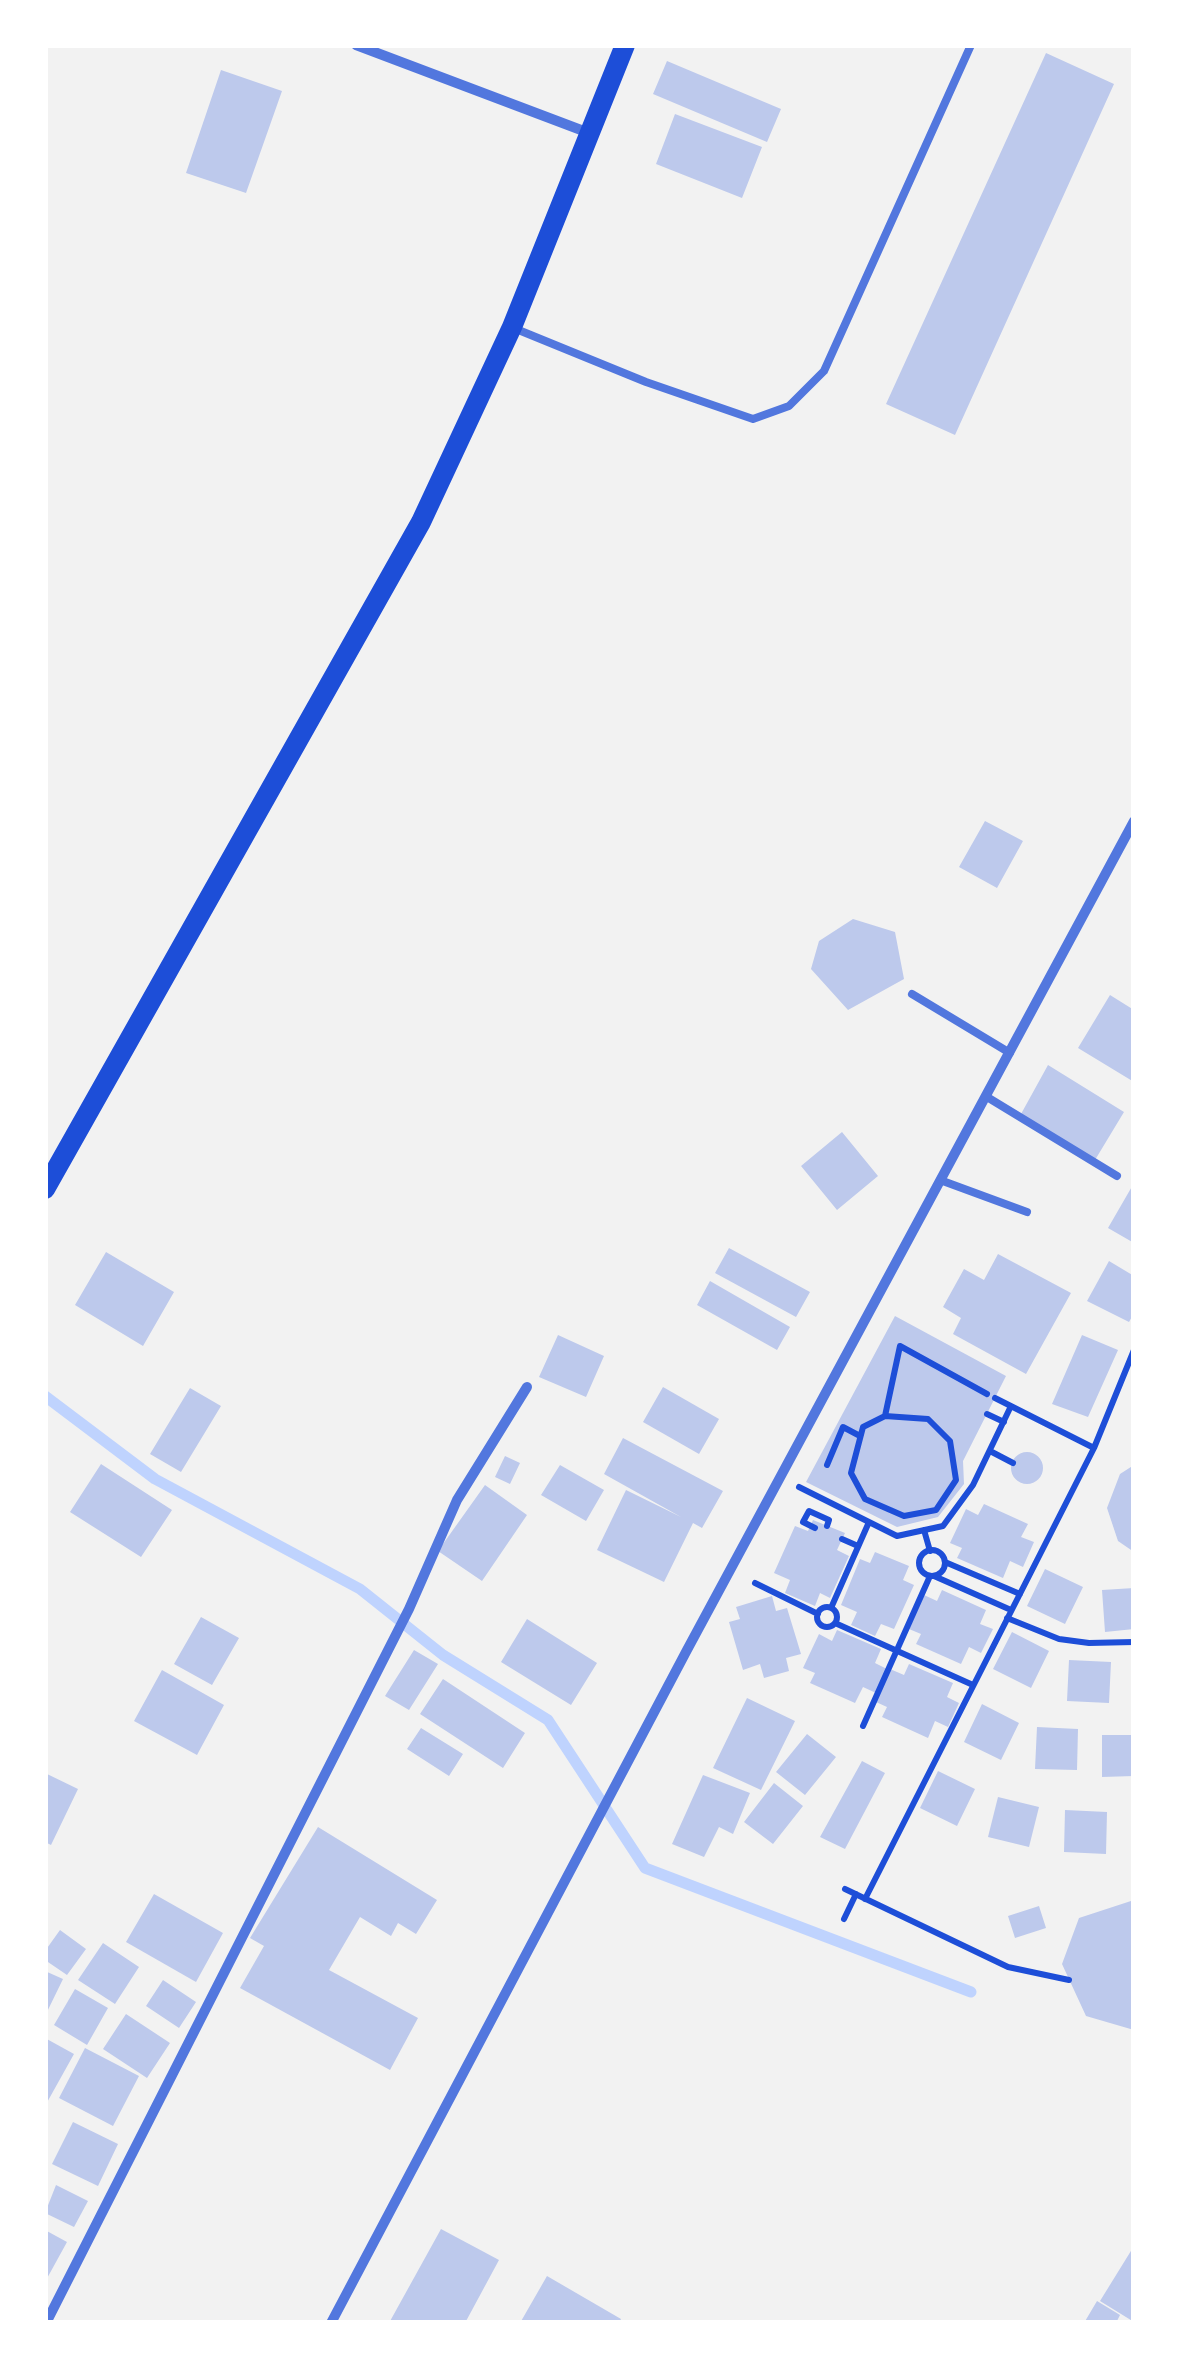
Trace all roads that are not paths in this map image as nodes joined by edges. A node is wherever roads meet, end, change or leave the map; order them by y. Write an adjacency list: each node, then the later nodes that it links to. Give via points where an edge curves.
1 (356, 45): 4 (street)
2 (624, 45): 4 (main road)
3 (971, 45): 5 (lane, via 824,371 788,406 753,419)
4 (590, 134): 5 (main road)
5 (512, 327): 12 (main road, via 421,522)
6 (1134, 821): 8 (street)
7 (912, 994): 8 (lane)
8 (1010, 1053): 9 (street)
9 (986, 1097): 10 (lane); 11 (street)
10 (1118, 1176)
11 (940, 1180): 13 (lane); 16 (street)
12 (45, 1189)
13 (1027, 1212)
14 (527, 1387): 15 (street, via 457,1500 409,1609)
15 (46, 2323)
16 (331, 2323)

